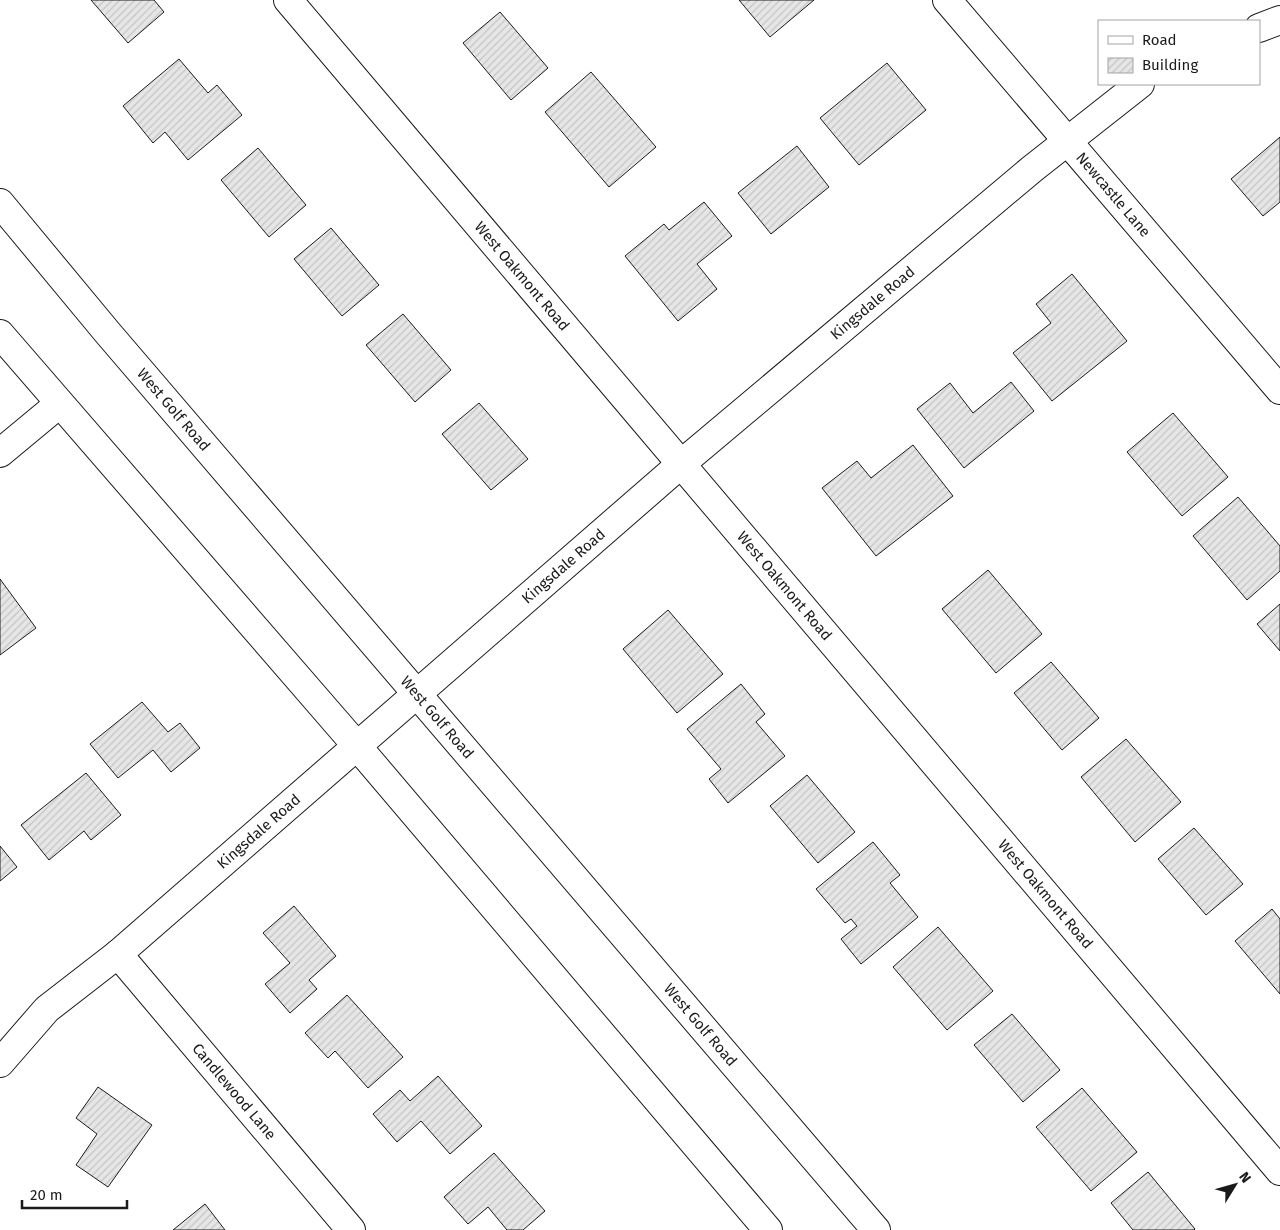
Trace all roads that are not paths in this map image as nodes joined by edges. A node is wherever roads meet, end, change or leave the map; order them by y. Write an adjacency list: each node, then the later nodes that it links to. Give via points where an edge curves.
1 (288, 0): 12 (street, West Oakmont Road)
2 (947, 0): 6 (street, Newcastle Lane)
3 (1280, 20): 4 (street)
4 (1260, 28)
5 (1139, 85): 6 (street, Kingsdale Road)
6 (1067, 141): 9 (street, Newcastle Lane); 12 (street, Kingsdale Road)
7 (0, 203): 13 (street, West Golf Road)
8 (0, 334): 10 (street)
9 (1280, 390)
10 (59, 404): 11 (street); 14 (street)
11 (0, 453)
12 (681, 464): 13 (street, Kingsdale Road); 17 (street, West Oakmont Road)
13 (416, 694): 14 (street, Kingsdale Road); 20 (street, West Golf Road)
14 (357, 746): 15 (street, Kingsdale Road); 19 (street)
15 (118, 954): 16 (street, Kingsdale Road, via 47,1009); 18 (street, Candlewood Lane)
16 (0, 1063)
17 (1280, 1171)
18 (351, 1230)
19 (768, 1230)
20 (876, 1230)

